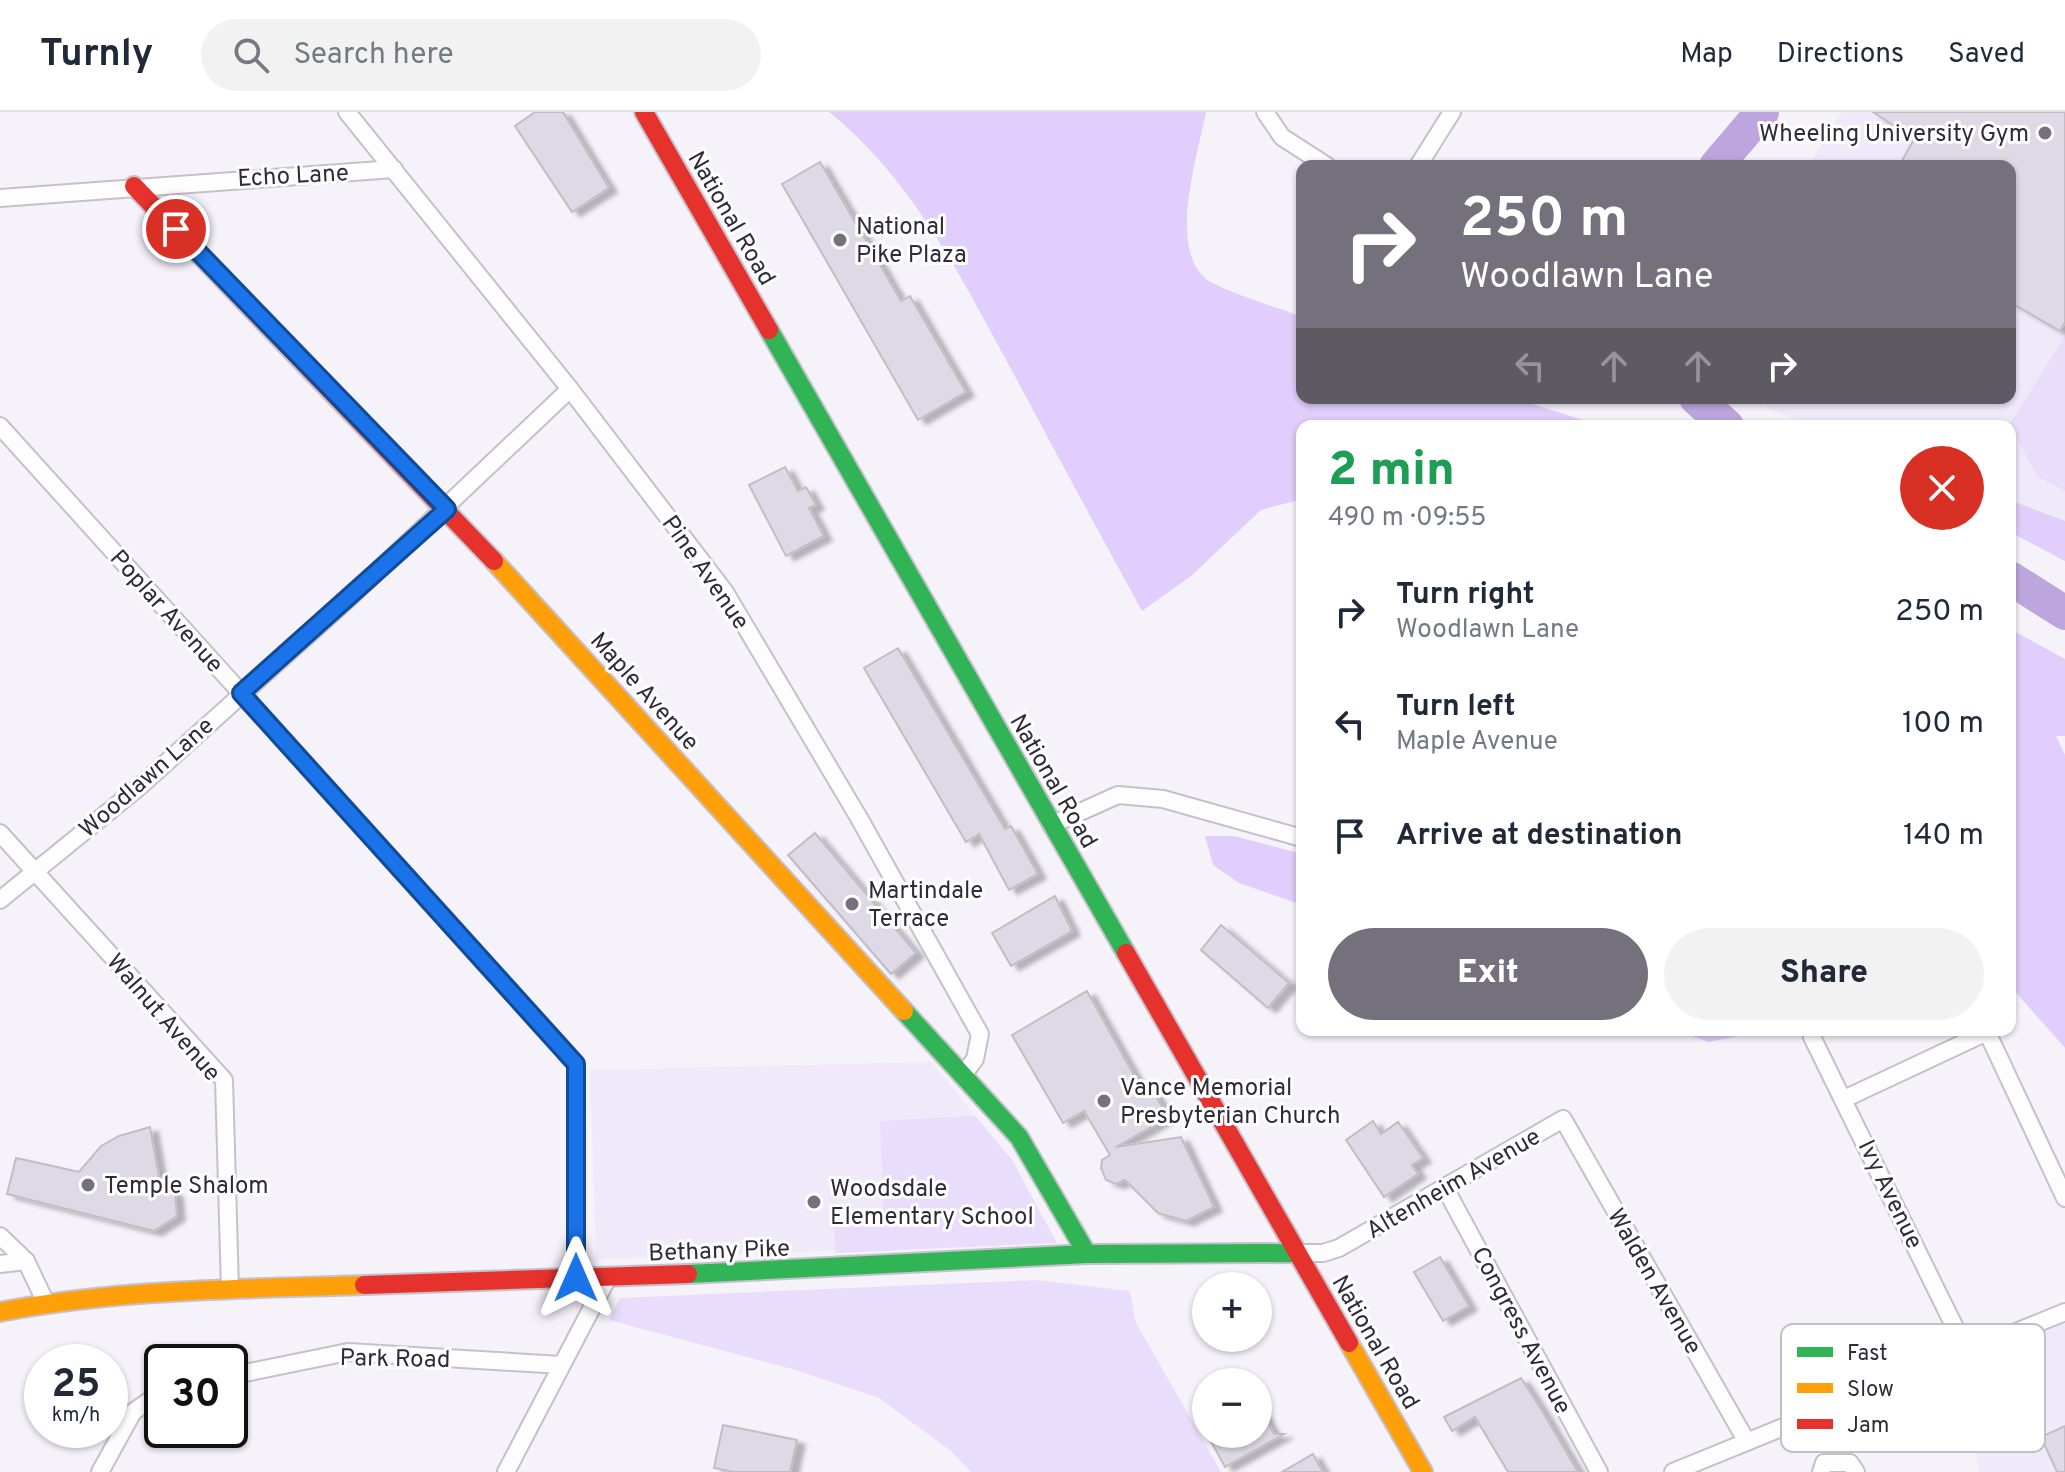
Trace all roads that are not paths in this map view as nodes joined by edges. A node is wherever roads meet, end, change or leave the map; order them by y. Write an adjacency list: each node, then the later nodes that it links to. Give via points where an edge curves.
1 (347, 112): 7 (street, Pine Avenue)
2 (644, 112): 14 (main road, National Road)
3 (1265, 112): 5 (street, via 1282,137)
4 (1452, 112): 6 (street)
5 (1318, 160)
6 (1422, 160)
7 (394, 169): 8 (street, Echo Lane); 10 (street, Pine Avenue)
8 (134, 186): 9 (street, Echo Lane); 12 (main road, Maple Avenue)
9 (0, 198)
10 (570, 389): 12 (street, Woodlawn Lane); 22 (street, Pine Avenue, via 725,592 859,818 980,1034 975,1059)
11 (0, 426): 13 (street, Poplar Avenue)
12 (447, 509): 13 (street, Woodlawn Lane); 22 (main road, Maple Avenue)
13 (241, 693): 17 (street, Woodlawn Lane, via 139,787); 33 (street, Poplar Avenue, via 576,1064)
14 (1051, 825): 16 (street, via 1118,795 1163,799); 28 (main road, National Road)
15 (0, 833): 17 (street, Walnut Avenue)
16 (1296, 836)
17 (36, 870): 18 (street, Woodlawn Lane); 34 (street, Walnut Avenue, via 224,1080)
18 (0, 900)
19 (1978, 1036): 23 (street)
20 (1989, 1036): 26 (street)
21 (1812, 1037): 23 (street, Ivy Avenue)
22 (963, 1075): 29 (main road, Maple Avenue, via 1019,1137)
23 (1844, 1099): 38 (street, Ivy Avenue)
24 (1563, 1119): 25 (street, Altenheim Avenue); 44 (street, Walden Avenue)
25 (1445, 1188): 28 (street, Altenheim Avenue, via 1339,1248); 48 (street, Congress Avenue)
26 (2065, 1198)
27 (0, 1236): 30 (street)
28 (1297, 1253): 29 (main road, Bethany Pike); 47 (main road, National Road)
29 (1087, 1254): 32 (main road, Bethany Pike)
30 (26, 1261): 31 (street); 35 (street)
31 (0, 1264)
32 (608, 1277): 33 (main road, Bethany Pike); 40 (street)
33 (576, 1278): 34 (main road, Bethany Pike)
34 (230, 1289): 35 (main road, Bethany Pike)
35 (46, 1303): 36 (main road, Bethany Pike)
36 (0, 1312)
37 (2065, 1312): 39 (street)
38 (1953, 1324)
39 (2036, 1324)
40 (561, 1365): 41 (street, Park Road, via 348,1352); 46 (street)
41 (248, 1372)
42 (144, 1404): 45 (street, via 133,1412)
43 (1781, 1428): 44 (street)
44 (1747, 1442): 49 (street)
45 (100, 1472)
46 (506, 1472)
47 (1423, 1472)
48 (1599, 1472)
49 (1673, 1472)
50 (1821, 1472): 51 (street, via 1824,1463 1850,1463)
51 (1856, 1472)

